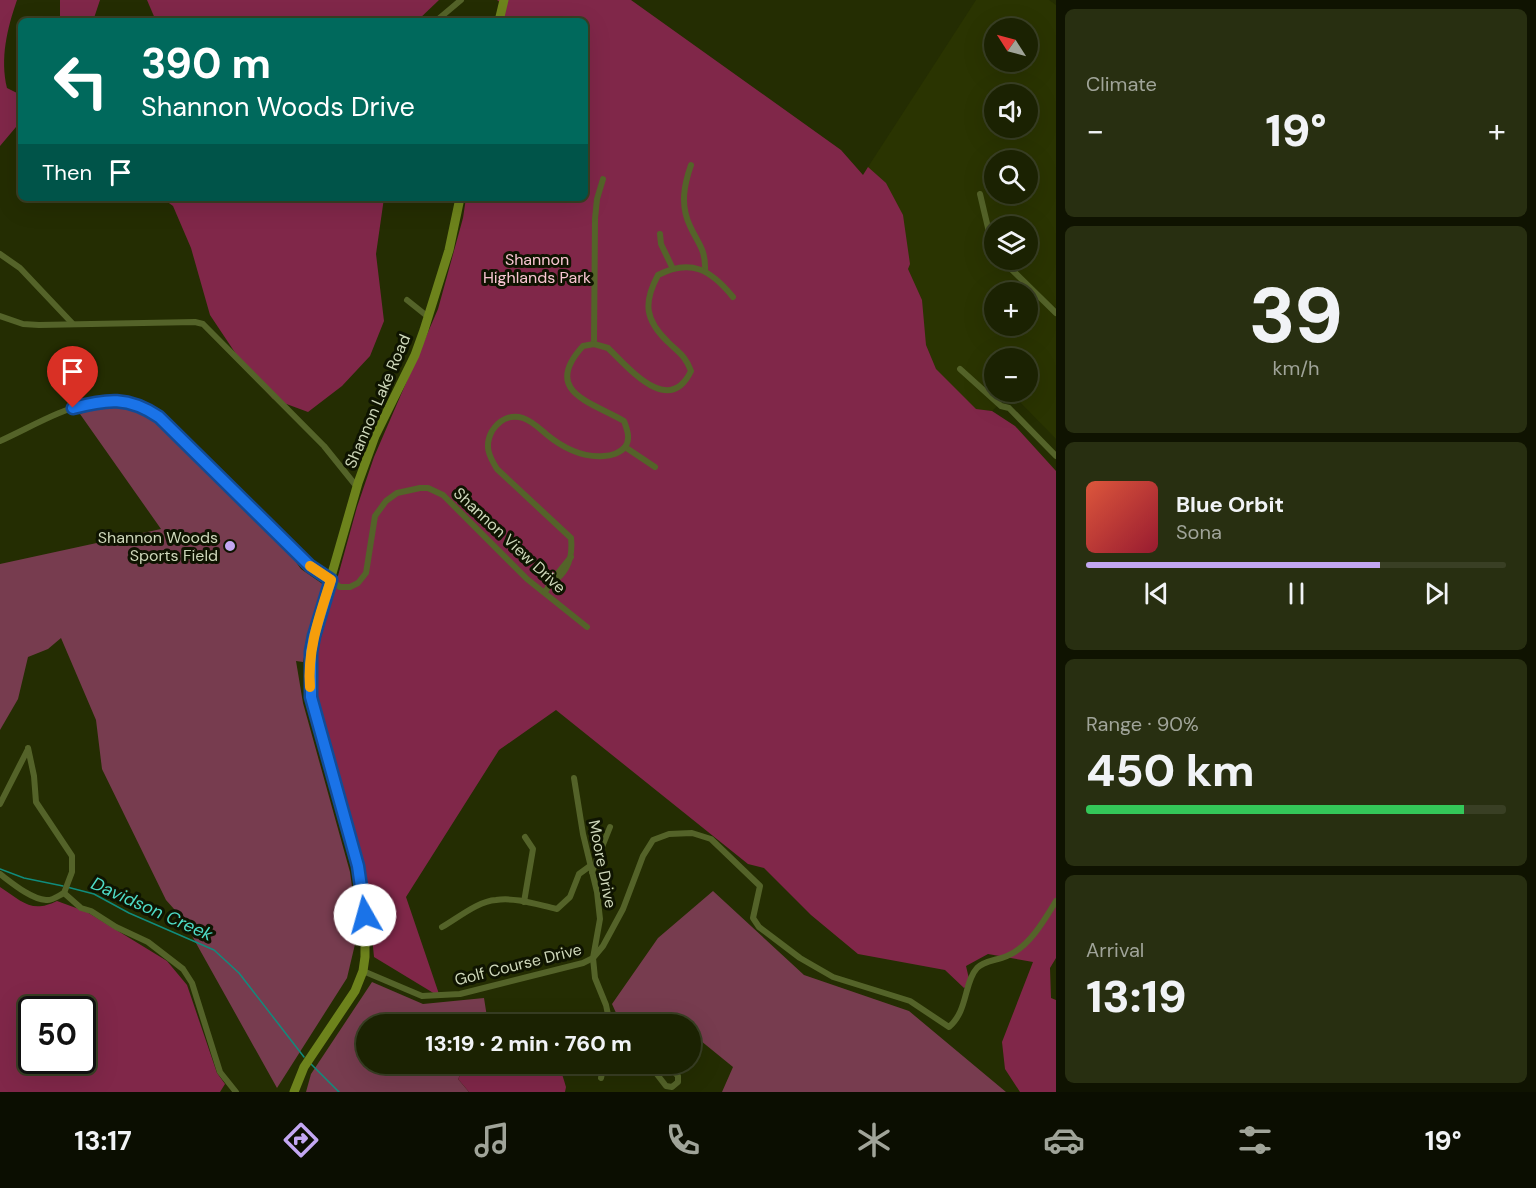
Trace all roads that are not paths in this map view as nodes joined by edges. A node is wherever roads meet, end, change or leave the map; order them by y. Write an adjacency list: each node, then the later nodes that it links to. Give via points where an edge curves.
1 (461, 0): 3 (street)
2 (504, 0): 4 (main road)
3 (440, 18)
4 (500, 18)
5 (691, 165): 14 (street, via 683,194 685,211 703,249)
6 (603, 179): 21 (street, via 595,219)
7 (980, 194): 9 (street)
8 (459, 201): 19 (main road, Shannon Lake Road, via 449,250)
9 (985, 216)
10 (660, 234): 12 (street)
11 (0, 254): 20 (street, via 20,268)
12 (673, 269): 14 (street, via 679,266); 21 (street, via 658,275 647,305 649,319 688,362 691,371 686,382 670,390 650,386 608,348)
13 (1012, 270): 17 (street)
14 (705, 271): 15 (street, via 719,279)
15 (733, 297)
16 (407, 300): 19 (street)
17 (1056, 313)
18 (0, 316): 20 (street, via 22,324)
19 (427, 316): 27 (main road, Shannon Lake Road, via 415,355 375,436)
20 (72, 323): 27 (street, via 203,324 324,446)
21 (594, 344): 24 (street, via 583,346 569,363 568,382 581,400 624,421 628,431)
22 (960, 369): 25 (street, via 1001,406 1009,408)
23 (0, 441): 28 (street, via 73,408 106,400 135,404 159,417 310,566)
24 (625, 447): 26 (street); 29 (street, via 612,455 577,454 525,418 499,422 493,431 488,456 497,470 571,538 570,564)
25 (1056, 456)
26 (655, 467)
27 (357, 487): 28 (main road, Shannon Lake Road)
28 (331, 580): 29 (street, Shannon View Drive, via 340,587 358,583 366,573 375,516 386,501 397,493 428,488 443,495); 42 (main road, Shannon Lake Road, via 314,636 310,681 315,714 358,866 365,915)
29 (545, 592): 30 (street, Shannon View Drive)
30 (587, 627)
31 (574, 778): 35 (street, Moore Drive)
32 (0, 804): 37 (street, via 28,748 36,802 72,856 72,872)
33 (610, 827): 35 (street)
34 (525, 837): 39 (street, via 533,849)
35 (591, 869): 39 (street, via 579,874 570,897 557,909); 41 (street, Moore Drive, via 600,919)
36 (0, 874): 37 (street, via 45,900)
37 (64, 893): 47 (street, via 81,908 148,942 183,969 192,983 220,1072)
38 (1056, 901): 41 (street, Golf Course Drive, via 1025,944 976,969 967,997 950,1027 910,1001 833,977 800,958 759,927 753,918 760,886 711,839 692,833 669,834 653,840 643,856 623,909)
39 (524, 902): 40 (street, via 489,902)
40 (442, 927)
41 (593, 958): 42 (street, Golf Course Drive, via 460,994 422,996); 43 (street, Moore Drive, via 595,978)
42 (363, 971): 48 (main road, Shannon Lake Road, via 355,991 304,1066)
43 (608, 1014)
44 (650, 1064): 44 (street, via 666,1086 678,1082 672,1070)
45 (602, 1074): 46 (street)
46 (601, 1078)
47 (236, 1092)
48 (294, 1092)

